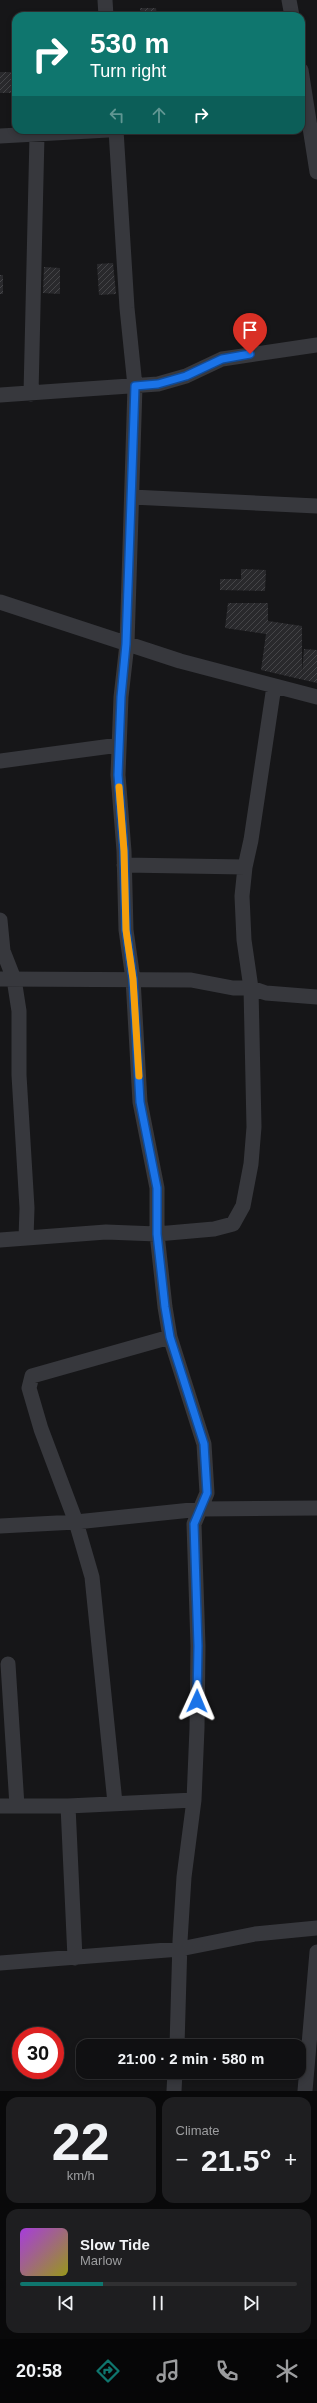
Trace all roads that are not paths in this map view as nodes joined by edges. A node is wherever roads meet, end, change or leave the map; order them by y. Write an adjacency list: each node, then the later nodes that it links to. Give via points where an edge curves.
1 (105, 0): 3 (street)
2 (289, 0): 4 (street)
3 (106, 12)
4 (291, 12)
5 (305, 93): 6 (street)
6 (309, 116): 11 (street)
7 (50, 134): 9 (street)
8 (116, 134): 13 (street)
9 (36, 135): 10 (street); 14 (street)
10 (0, 136)
11 (317, 172)
12 (317, 345): 13 (street, via 222,359 186,376 158,384)
13 (135, 386): 14 (street); 16 (street)
14 (31, 394): 15 (street)
15 (0, 395)
16 (132, 497): 17 (street); 19 (street)
17 (317, 506)
18 (0, 602): 19 (street)
19 (126, 644): 20 (street, via 180,662); 22 (street)
20 (274, 686): 21 (street); 25 (street)
21 (317, 697)
22 (119, 745): 23 (street); 24 (street, via 118,775)
23 (0, 761)
24 (124, 865): 25 (street); 28 (street, via 126,930)
25 (245, 867): 29 (street, via 242,896 244,940)
26 (0, 920): 27 (street)
27 (7, 979): 28 (street); 32 (street, via 18,1011 27,1208)
28 (133, 979): 29 (street, via 191,980 233,988); 31 (street, via 140,1102 157,1188)
29 (252, 988): 30 (street, via 266,993); 31 (street, via 254,1127 251,1164 243,1206 233,1224)
30 (317, 997)
31 (157, 1234): 32 (street, via 106,1232); 34 (street)
32 (26, 1238): 33 (street)
33 (0, 1240)
34 (170, 1337): 36 (street, via 204,1444 207,1493); 37 (street, via 32,1376 29,1388 35,1408)
35 (317, 1508): 36 (street)
36 (201, 1509): 37 (street); 40 (street, via 194,1524 198,1646)
37 (76, 1522): 38 (street); 41 (street, via 92,1577)
38 (0, 1526)
39 (8, 1664): 43 (street)
40 (194, 1800): 41 (street); 46 (street, via 184,1876)
41 (115, 1803): 44 (street)
42 (0, 1806): 43 (street)
43 (18, 1806): 44 (street)
44 (68, 1806): 48 (street, via 68,1850)
45 (317, 1928): 46 (street, via 255,1934)
46 (180, 1949): 48 (street); 50 (street)
47 (317, 1952): 53 (street)
48 (75, 1958): 49 (street)
49 (0, 1963)
50 (177, 2039)
51 (175, 2079): 52 (street)
52 (174, 2091)
53 (305, 2091)

